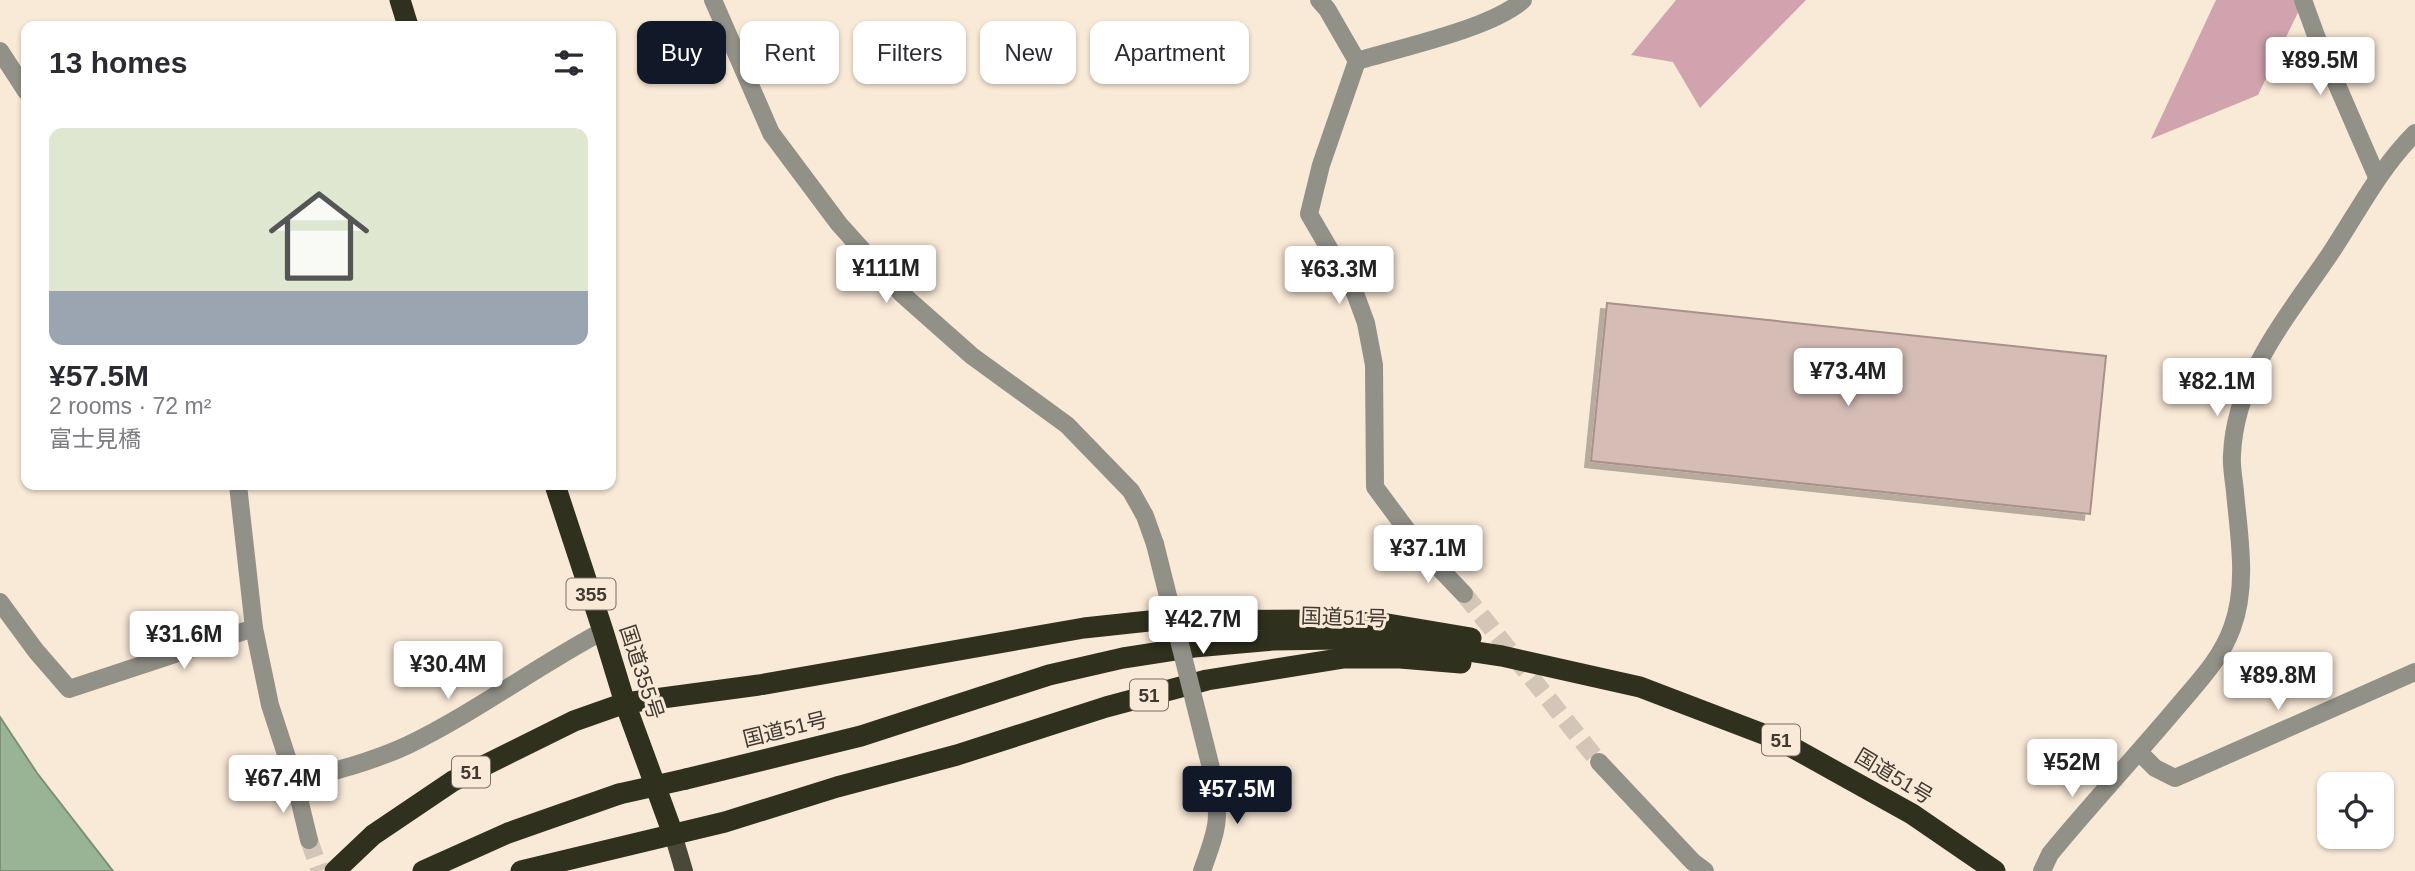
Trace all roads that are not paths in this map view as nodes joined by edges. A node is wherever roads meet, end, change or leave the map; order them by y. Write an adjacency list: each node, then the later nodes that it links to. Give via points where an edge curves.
1 (400, 0): 6 (highway)
2 (713, 0): 30 (street, bridge, via 771,133 839,223 912,303 972,356 1067,425 1131,491 1155,544 1213,776 1218,825)
3 (1319, 0): 8 (street)
4 (1523, 0): 8 (street, via 1513,10 1465,29)
5 (2303, 0): 11 (street)
6 (406, 21)
7 (0, 51): 9 (street)
8 (1357, 61): 14 (street, via 1309,214 1355,293 1366,323 1374,365 1375,487 1421,549)
9 (21, 83)
10 (2415, 133): 11 (street)
11 (2377, 177): 21 (street, via 2254,370 2241,401 2231,458 2242,575 2233,628 2222,652)
12 (239, 490): 16 (street)
13 (557, 490): 17 (highway, 国道355号 / 355)
14 (1464, 594)
15 (0, 602): 16 (street, via 69,689)
16 (254, 628): 23 (street, via 270,705)
17 (603, 631): 20 (highway, 国道355号 / 355); 23 (street, via 406,745)
18 (2415, 672): 21 (street, via 2175,778 2155,768)
19 (1640, 687): 20 (highway, 51, via 1527,650 1432,630 1325,620 1205,620 1084,628); 24 (highway, 51, via 1502,666 1400,658 1344,658 1268,669 1106,706 957,755); 27 (highway, 国道51号 / 51, bridge, via 1429,645 1340,639 1194,647 1049,675 861,736 619,794 508,832); 32 (highway, 国道51号 / 51, via 1779,740 1912,814)
20 (625, 704): 24 (highway, 国道355号 / 355); 26 (highway, 51, via 574,721 453,781 373,835)
21 (2140, 752): 33 (street, via 2050,854)
22 (1599, 762): 31 (street)
23 (295, 782): 25 (street)
24 (673, 834): 28 (highway, 51); 29 (main road)
25 (309, 840)
26 (335, 871)
27 (423, 871)
28 (521, 871)
29 (684, 871)
30 (1202, 871)
31 (1705, 871)
32 (1995, 871)
33 (2042, 871)

